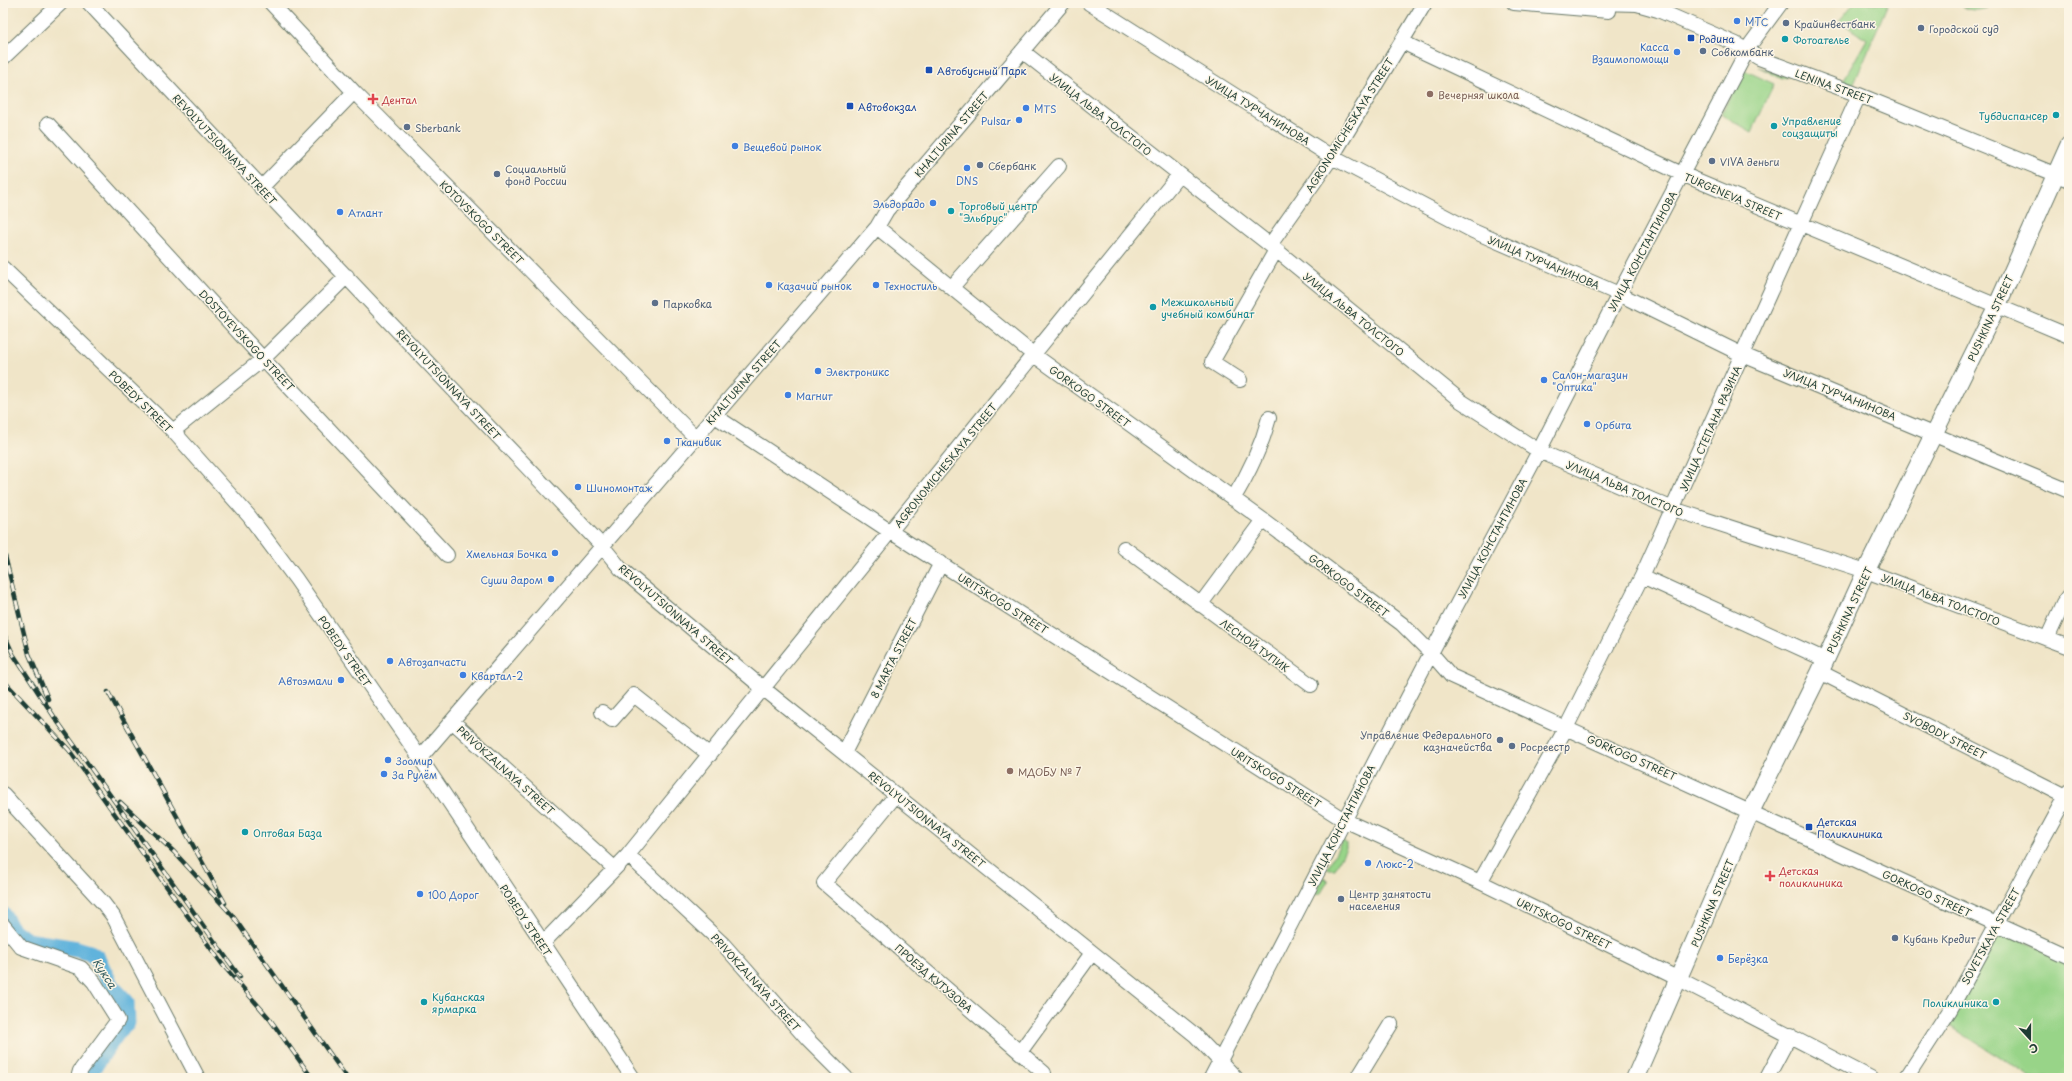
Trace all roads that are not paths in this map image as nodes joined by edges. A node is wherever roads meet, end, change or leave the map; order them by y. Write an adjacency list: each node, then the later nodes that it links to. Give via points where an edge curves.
1 (61, 3): 14 (street)
2 (89, 3): 24 (street, REVOLYUTSIONNAYA STREET)
3 (271, 3): 15 (street, KOTOVSKOGO STREET)
4 (1062, 3): 12 (street, KHALTURINA STREET)
5 (1088, 3): 19 (street, УЛИЦА ТУРЧАНИНОВА)
6 (1425, 3): 11 (street, AGRONOMICHESKAYA STREET)
7 (1514, 3): 13 (street, via 1654,14)
8 (1598, 3): 10 (street, LENINA STREET)
9 (1781, 3): 13 (street, УЛИЦА КОНСТАНТИНОВА)
10 (1637, 4): 13 (street, LENINA STREET, via 1658,10 1736,44)
11 (1402, 42): 19 (street, AGRONOMICHESKAYA STREET); 21 (street, TURGENEVA STREET)
12 (1022, 51): 22 (street, УЛИЦА ЛЬВА ТОЛСТОГО); 26 (street, KHALTURINA STREET, via 887,210)
13 (1746, 53): 16 (street, LENINA STREET); 21 (street, УЛИЦА КОНСТАНТИНОВА)
14 (3, 58)
15 (354, 92): 24 (street); 42 (street, KOTOVSKOGO STREET)
16 (1859, 95): 23 (street, LENINA STREET); 25 (street, УЛИЦА СТЕПАНА РАЗИНА)
17 (48, 124): 36 (street, DOSTOYEVSKOGO STREET)
18 (2069, 145): 23 (main road, PUSHKINA STREET)
19 (1332, 157): 27 (street, AGRONOMICHESKAYA STREET); 31 (street, УЛИЦА ТУРЧАНИНОВА, via 1473,230)
20 (1059, 166): 30 (street)
21 (1682, 174): 25 (street, TURGENEVA STREET); 31 (street, УЛИЦА КОНСТАНТИНОВА)
22 (1179, 175): 27 (street, УЛИЦА ЛЬВА ТОЛСТОГО); 34 (street, AGRONOMICHESKAYA STREET)
23 (2062, 178): 32 (main road, PUSHKINA STREET)
24 (261, 188): 29 (street, REVOLYUTSIONNAYA STREET)
25 (1799, 224): 32 (street, TURGENEVA STREET); 35 (street, УЛИЦА СТЕПАНА РАЗИНА)
26 (877, 227): 30 (street, GORKOGO STREET); 38 (street, KHALTURINA STREET)
27 (1273, 248): 37 (street, via 1212,362); 43 (street, УЛИЦА ЛЬВА ТОЛСТОГО, via 1461,401)
28 (3, 268): 40 (street, POBEDY STREET)
29 (347, 276): 36 (street); 49 (street, REVOLYUTSIONNAYA STREET)
30 (952, 287): 34 (street, GORKOGO STREET)
31 (1619, 294): 35 (street, УЛИЦА ТУРЧАНИНОВА); 43 (street, УЛИЦА КОНСТАНТИНОВА)
32 (1997, 306): 33 (street, TURGENEVA STREET); 41 (main road, PUSHKINA STREET)
33 (2069, 336)
34 (1034, 355): 45 (street, GORKOGO STREET); 48 (street, AGRONOMICHESKAYA STREET)
35 (1743, 355): 41 (street, УЛИЦА ТУРЧАНИНОВА); 46 (street, УЛИЦА СТЕПАНА РАЗИНА)
36 (264, 358): 40 (street); 51 (street, DOSTOYEVSKOGO STREET)
37 (1240, 380)
38 (715, 416): 42 (street, KHALTURINA STREET); 48 (street, URITSKOGO STREET)
39 (1269, 418): 45 (street, via 1252,468)
40 (173, 432): 68 (street, POBEDY STREET, via 249,516 296,579)
41 (1935, 434): 44 (street, УЛИЦА ТУРЧАНИНОВА); 53 (main road, PUSHKINA STREET)
42 (696, 438): 49 (street, KHALTURINA STREET)
43 (1539, 451): 46 (street, УЛИЦА ЛЬВА ТОЛСТОГО); 59 (street, УЛИЦА КОНСТАНТИНОВА)
44 (2069, 491)
45 (1233, 499): 47 (street, GORKOGO STREET)
46 (1673, 509): 53 (street, УЛИЦА ЛЬВА ТОЛСТОГО); 54 (street, УЛИЦА СТЕПАНА РАЗИНА)
47 (1263, 520): 56 (street); 59 (street, GORKOGO STREET, via 1402,624)
48 (891, 532): 52 (street, URITSKOGO STREET); 62 (street, AGRONOMICHESKAYA STREET)
49 (603, 547): 62 (street, REVOLYUTSIONNAYA STREET, via 621,569); 64 (street, KHALTURINA STREET)
50 (1124, 548): 56 (street, ЛЕСНОЙ ТУПИК)
51 (447, 555)
52 (941, 563): 66 (street, 8 MARTA STREET); 73 (street, URITSKOGO STREET)
53 (1866, 571): 57 (street, УЛИЦА ЛЬВА ТОЛСТОГО); 60 (main road, PUSHKINA STREET)
54 (1642, 576): 60 (street, SVOBODY STREET); 65 (street, УЛИЦА СТЕПАНА РАЗИНА)
55 (2069, 596): 57 (street)
56 (1200, 605): 61 (street, ЛЕСНОЙ ТУПИК)
57 (2047, 639): 58 (street, УЛИЦА ЛЬВА ТОЛСТОГО)
58 (2069, 647)
59 (1431, 653): 65 (street, GORKOGO STREET, via 1451,676); 73 (street, УЛИЦА КОНСТАНТИНОВА)
60 (1823, 666): 71 (street, SVOBODY STREET); 72 (main road, PUSHKINA STREET)
61 (1311, 685)
62 (764, 689): 66 (street, REVOLYUTSIONNAYA STREET); 67 (street, AGRONOMICHESKAYA STREET)
63 (602, 712): 67 (street, via 612,720 634,695)
64 (452, 721): 68 (street, KHALTURINA STREET); 75 (street, PRIVOKZALNAYA STREET)
65 (1566, 728): 72 (street, GORKOGO STREET); 76 (street, УЛИЦА СТЕПАНА РАЗИНА)
66 (844, 753): 70 (street, REVOLYUTSIONNAYA STREET)
67 (710, 755): 74 (street, AGRONOMICHESKAYA STREET)
68 (420, 758): 79 (street, POBEDY STREET)
69 (3, 794): 89 (street, via 113,916)
70 (896, 795): 80 (street, REVOLYUTSIONNAYA STREET); 85 (street, ПРОЕЗД КУТУЗОВА, via 824,883)
71 (2068, 795): 78 (street, SOVETSKAYA STREET)
72 (1751, 811): 78 (street, GORKOGO STREET); 82 (main road, PUSHKINA STREET)
73 (1344, 820): 76 (street, URITSKOGO STREET); 86 (street, УЛИЦА КОНСТАНТИНОВА)
74 (628, 855): 75 (street, AGRONOMICHESKAYA STREET); 91 (street, PRIVOKZALNAYA STREET, via 723,944 808,1040)
75 (614, 868): 79 (street, AGRONOMICHESKAYA STREET)
76 (1480, 882): 82 (street, URITSKOGO STREET)
77 (3, 925): 88 (street, via 21,947 81,968 94,982 118,1020 80,1071)
78 (1997, 925): 81 (street, GORKOGO STREET); 98 (street, SOVETSKAYA STREET, via 1950,1010)
79 (542, 944): 90 (street, POBEDY STREET)
80 (1092, 952): 85 (street); 86 (street, REVOLYUTSIONNAYA STREET, via 1195,1035)
81 (2069, 957)
82 (1679, 979): 84 (street, URITSKOGO STREET); 95 (main road, PUSHKINA STREET)
83 (1391, 1024): 94 (street)
84 (1790, 1035): 96 (street); 97 (street, URITSKOGO STREET)
85 (1020, 1052): 87 (street, ПРОЕЗД КУТУЗОВА)
86 (1220, 1060): 92 (street, УЛИЦА КОНСТАНТИНОВА); 93 (street, REVOLYUTSIONNAYA STREET)
87 (1044, 1073)
88 (78, 1078)
89 (198, 1078)
90 (633, 1078)
91 (846, 1078)
92 (1211, 1078)
93 (1236, 1078)
94 (1358, 1078)
95 (1635, 1078)
96 (1767, 1078)
97 (1871, 1078)
98 (1906, 1078)

